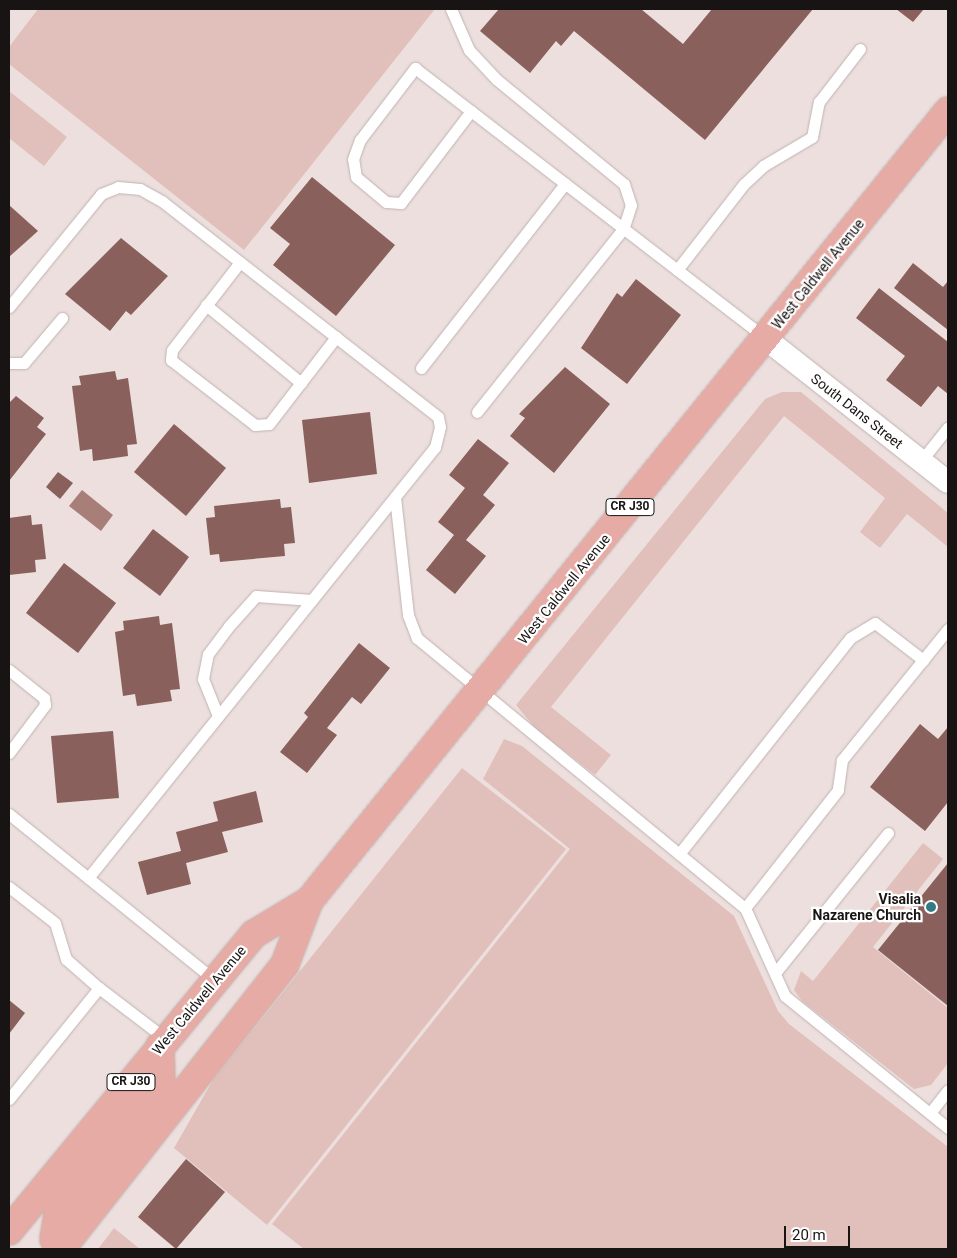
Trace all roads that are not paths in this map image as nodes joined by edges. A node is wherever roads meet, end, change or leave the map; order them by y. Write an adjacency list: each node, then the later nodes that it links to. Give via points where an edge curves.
1 (452, 9): 6 (lane, via 468,50 496,79 624,184 631,206)
2 (860, 49): 8 (lane, via 819,102 812,137 763,166 744,184)
3 (948, 111): 13 (main road, West Caldwell Avenue / CR J30)
4 (471, 112): 4 (lane, via 415,68 360,140 353,160 356,177 386,202 401,203); 5 (lane)
5 (565, 184): 6 (lane); 15 (lane)
6 (624, 229): 8 (lane); 17 (lane)
7 (240, 262): 9 (lane); 10 (lane, via 163,202 140,189 118,187 101,194); 12 (lane)
8 (677, 270): 13 (lane)
9 (206, 305): 16 (lane); 16 (lane, via 172,350 171,360 255,425 269,424)
10 (9, 307)
11 (62, 318): 14 (lane, via 24,363)
12 (336, 337): 16 (lane); 21 (lane, via 438,417 435,447)
13 (766, 339): 19 (street, South Dans Street); 26 (main road, West Caldwell Avenue / CR J30)
14 (9, 363)
15 (421, 368)
16 (300, 383)
17 (477, 412)
18 (948, 426): 19 (lane)
19 (921, 461): 20 (street, South Dans Street)
20 (948, 482)
21 (395, 496): 22 (lane); 26 (lane, via 411,628 425,647)
22 (312, 600): 27 (lane); 27 (lane, via 256,596 229,626 208,654 203,679)
23 (948, 629): 24 (lane)
24 (923, 660): 31 (lane, via 875,623 850,638); 35 (lane, via 842,760 838,790)
25 (9, 670): 28 (lane, via 44,698 46,706)
26 (480, 692): 31 (lane); 34 (main road, West Caldwell Avenue / CR J30)
27 (218, 716): 32 (lane)
28 (10, 750)
29 (9, 814): 32 (lane)
30 (888, 833): 36 (lane)
31 (679, 854): 35 (lane)
32 (88, 878): 37 (lane)
33 (9, 887): 38 (lane, via 55,923 66,959)
34 (309, 901): 37 (main road, West Caldwell Avenue / CR J30, via 254,934); 45 (main road, West Caldwell Avenue / CR J30, via 285,964)
35 (745, 908): 36 (lane)
36 (775, 973): 42 (lane, via 785,996)
37 (215, 980): 39 (main road, West Caldwell Avenue / CR J30)
38 (99, 988): 39 (lane); 41 (lane)
39 (163, 1043): 44 (main road, West Caldwell Avenue / CR J30); 45 (main road, via 161,1079 59,1209 54,1239)
40 (948, 1090): 42 (lane)
41 (9, 1099)
42 (930, 1113): 43 (lane)
43 (948, 1128)
44 (9, 1231)
45 (60, 1249)

